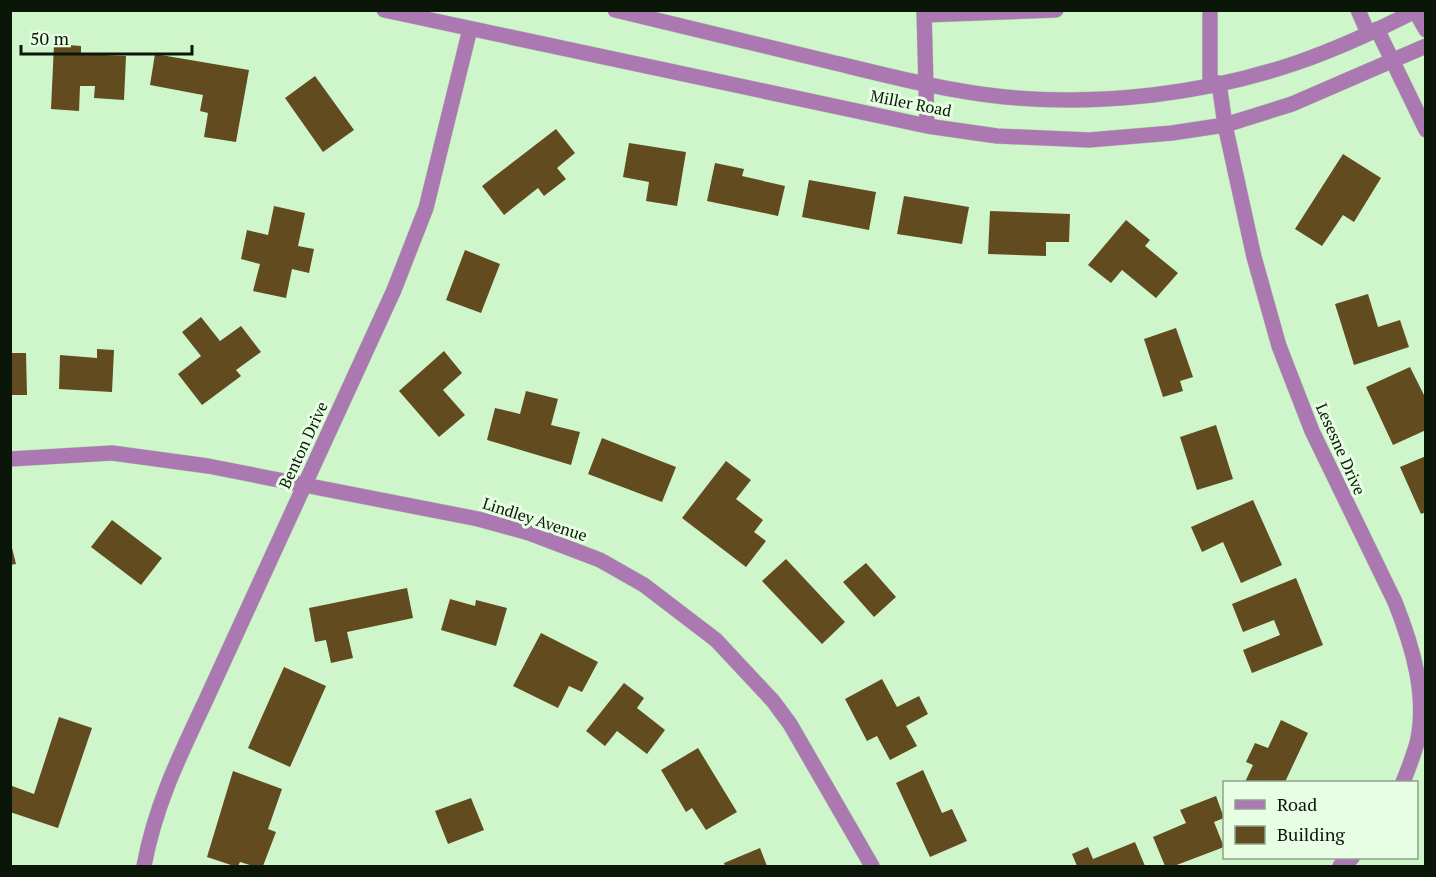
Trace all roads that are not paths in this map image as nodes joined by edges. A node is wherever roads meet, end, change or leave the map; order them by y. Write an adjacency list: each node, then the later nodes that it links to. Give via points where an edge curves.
1 (384, 10): 8 (street, Miller Road)
2 (615, 10): 14 (street, Miller Road)
3 (1056, 10): 7 (street)
4 (1210, 10): 13 (street, Lesesne Drive)
5 (1358, 10): 10 (street)
6 (1416, 11): 9 (street); 10 (street, Miller Road)
7 (924, 13): 14 (street)
8 (470, 29): 16 (street, Miller Road); 19 (street, Benton Drive, via 426,208 394,290)
9 (1425, 30)
10 (1373, 31): 12 (street); 13 (street, Miller Road, via 1296,63)
11 (1425, 46): 12 (street, Miller Road)
12 (1391, 61): 15 (street, Miller Road, via 1292,104); 17 (street)
13 (1214, 84): 14 (street, Miller Road, via 1167,93 1086,100 1005,97); 15 (street, Lesesne Drive)
14 (927, 85): 16 (street)
15 (1225, 125): 16 (street, Miller Road, via 1089,140 997,136); 20 (street, Lesesne Drive, via 1279,346 1312,431 1395,602)
16 (927, 126)
17 (1425, 130)
18 (10, 459): 19 (street, Lindley Avenue, via 112,453 208,466)
19 (304, 486): 22 (street, Benton Drive, via 166,787); 23 (street, Lindley Avenue, via 478,519 529,533 600,560 644,585 716,640 773,701 790,723)
20 (1421, 675): 21 (street, Lesesne Drive, via 1417,741)
21 (1404, 781)
22 (144, 867)
23 (872, 867)

